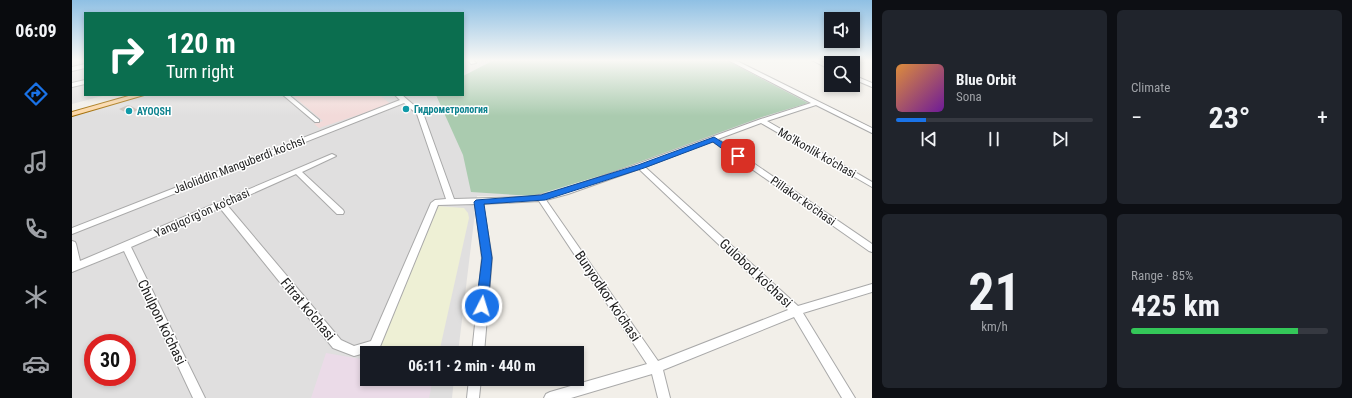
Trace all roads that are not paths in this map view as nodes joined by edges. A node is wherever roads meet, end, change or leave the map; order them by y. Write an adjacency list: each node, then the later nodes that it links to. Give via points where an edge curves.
1 (768, 79): 11 (street)
2 (860, 80): 5 (street)
3 (84, 82): 4 (street)
4 (72, 85)
5 (872, 85)
6 (123, 96): 12 (main road)
7 (136, 96): 13 (main road)
8 (287, 96): 14 (street)
9 (400, 96): 10 (street)
10 (406, 100): 23 (street, via 420,113); 27 (street, Jaloliddin Manguberdi ko'chsi)
11 (817, 103): 15 (street); 16 (street)
12 (72, 110)
13 (72, 114)
14 (317, 121)
15 (762, 121): 17 (street); 21 (street, Mo'lkonlik ko'chasi)
16 (872, 131)
17 (714, 139): 19 (street); 30 (street, Pillakor ko'chasi)
18 (332, 156): 20 (street, Yangiqo'rg'on ko'chasi)
19 (641, 167): 22 (street); 33 (street, Gulobod ko'chasi)
20 (297, 171): 25 (street, Yangiqo'rg'on ko'chasi); 26 (street)
21 (872, 185)
22 (542, 198): 24 (street); 35 (street, Bunyodkor ko'chasi)
23 (451, 201): 24 (street); 25 (street, Fitrat ko'chasi, via 434,203 375,345 354,351 337,344)
24 (479, 202): 34 (street, via 487,258)
25 (221, 204): 29 (street, Yangiqo'rg'on ko'chasi)
26 (340, 212)
27 (72, 231)
28 (72, 244): 31 (street)
29 (126, 246): 31 (street, Yangiqo'rg'on ko'chasi); 37 (street, Chulpon ko'chasi)
30 (872, 248)
31 (74, 267)
32 (872, 288): 33 (street)
33 (796, 311): 35 (street); 41 (street, Gulobod ko'chasi)
34 (479, 346)
35 (656, 367): 39 (street); 40 (street, Bunyodkor ko'chasi)
36 (474, 386): 38 (street)
37 (199, 398)
38 (473, 398)
39 (550, 398)
40 (664, 398)
41 (849, 398)

